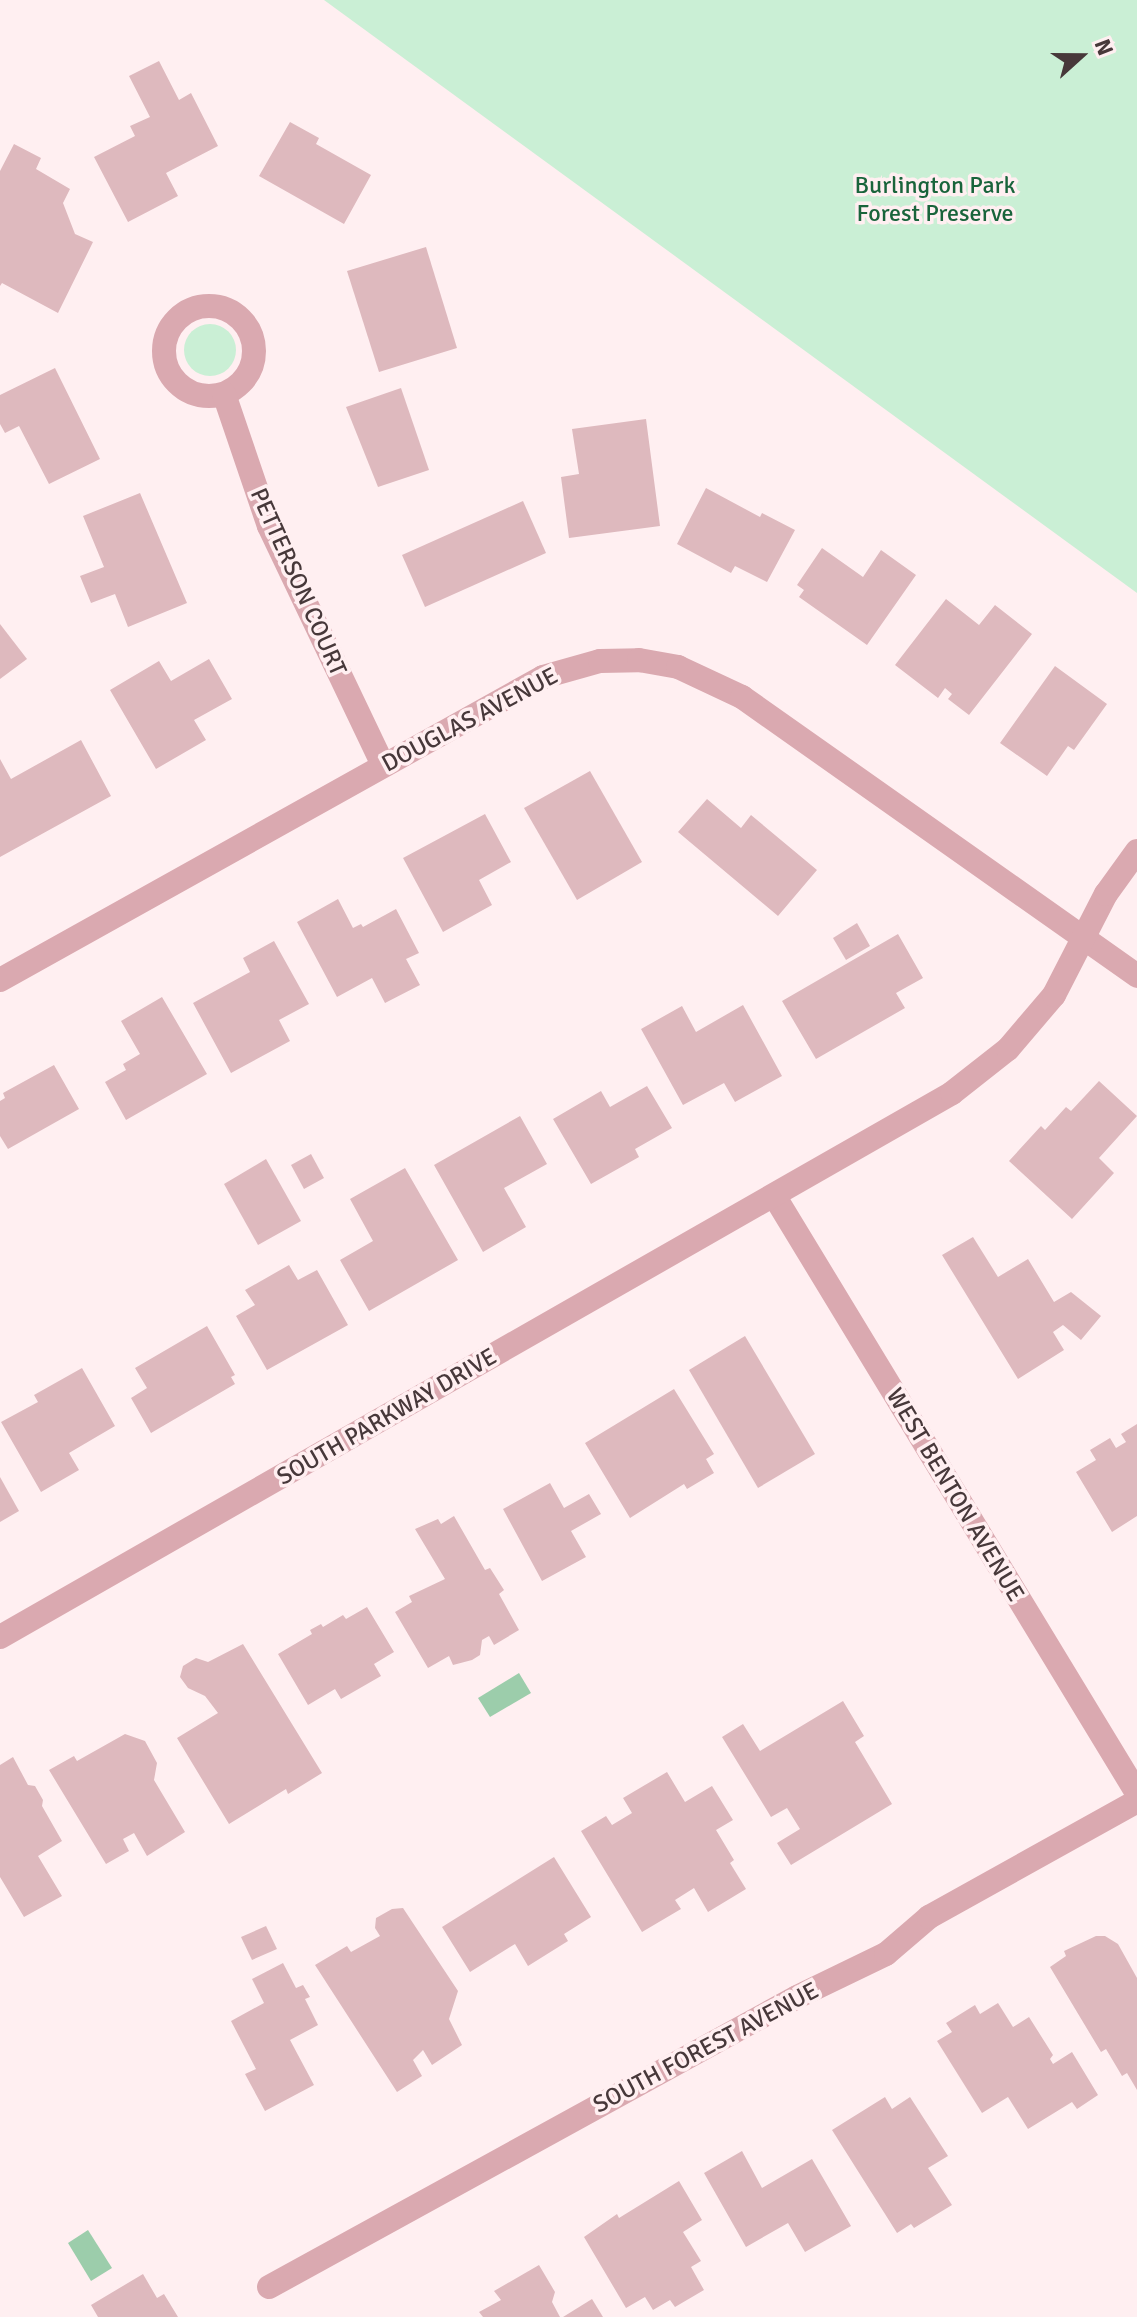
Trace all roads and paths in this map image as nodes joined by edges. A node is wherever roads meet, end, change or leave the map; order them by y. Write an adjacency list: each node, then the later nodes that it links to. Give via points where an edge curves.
1 (224, 394): 2 (street, PETTERSON COURT, via 269,526)
2 (383, 765): 4 (street, DOUGLAS AVENUE, via 565,669 639,660 678,667 742,697); 6 (street, DOUGLAS AVENUE)
3 (1137, 851): 4 (street, SOUTH PARKWAY DRIVE, via 1106,894)
4 (1086, 937): 5 (street, DOUGLAS AVENUE); 7 (street, SOUTH PARKWAY DRIVE, via 1062,985 1008,1049 952,1093)
5 (1137, 976)
6 (0, 980)
7 (775, 1197): 8 (street, SOUTH PARKWAY DRIVE); 9 (street, WEST BENTON AVENUE)
8 (0, 1637)
9 (1137, 1793)
10 (1137, 1801): 11 (street, SOUTH FOREST AVENUE, via 929,1917 886,1954 797,1997)
11 (269, 2287)

